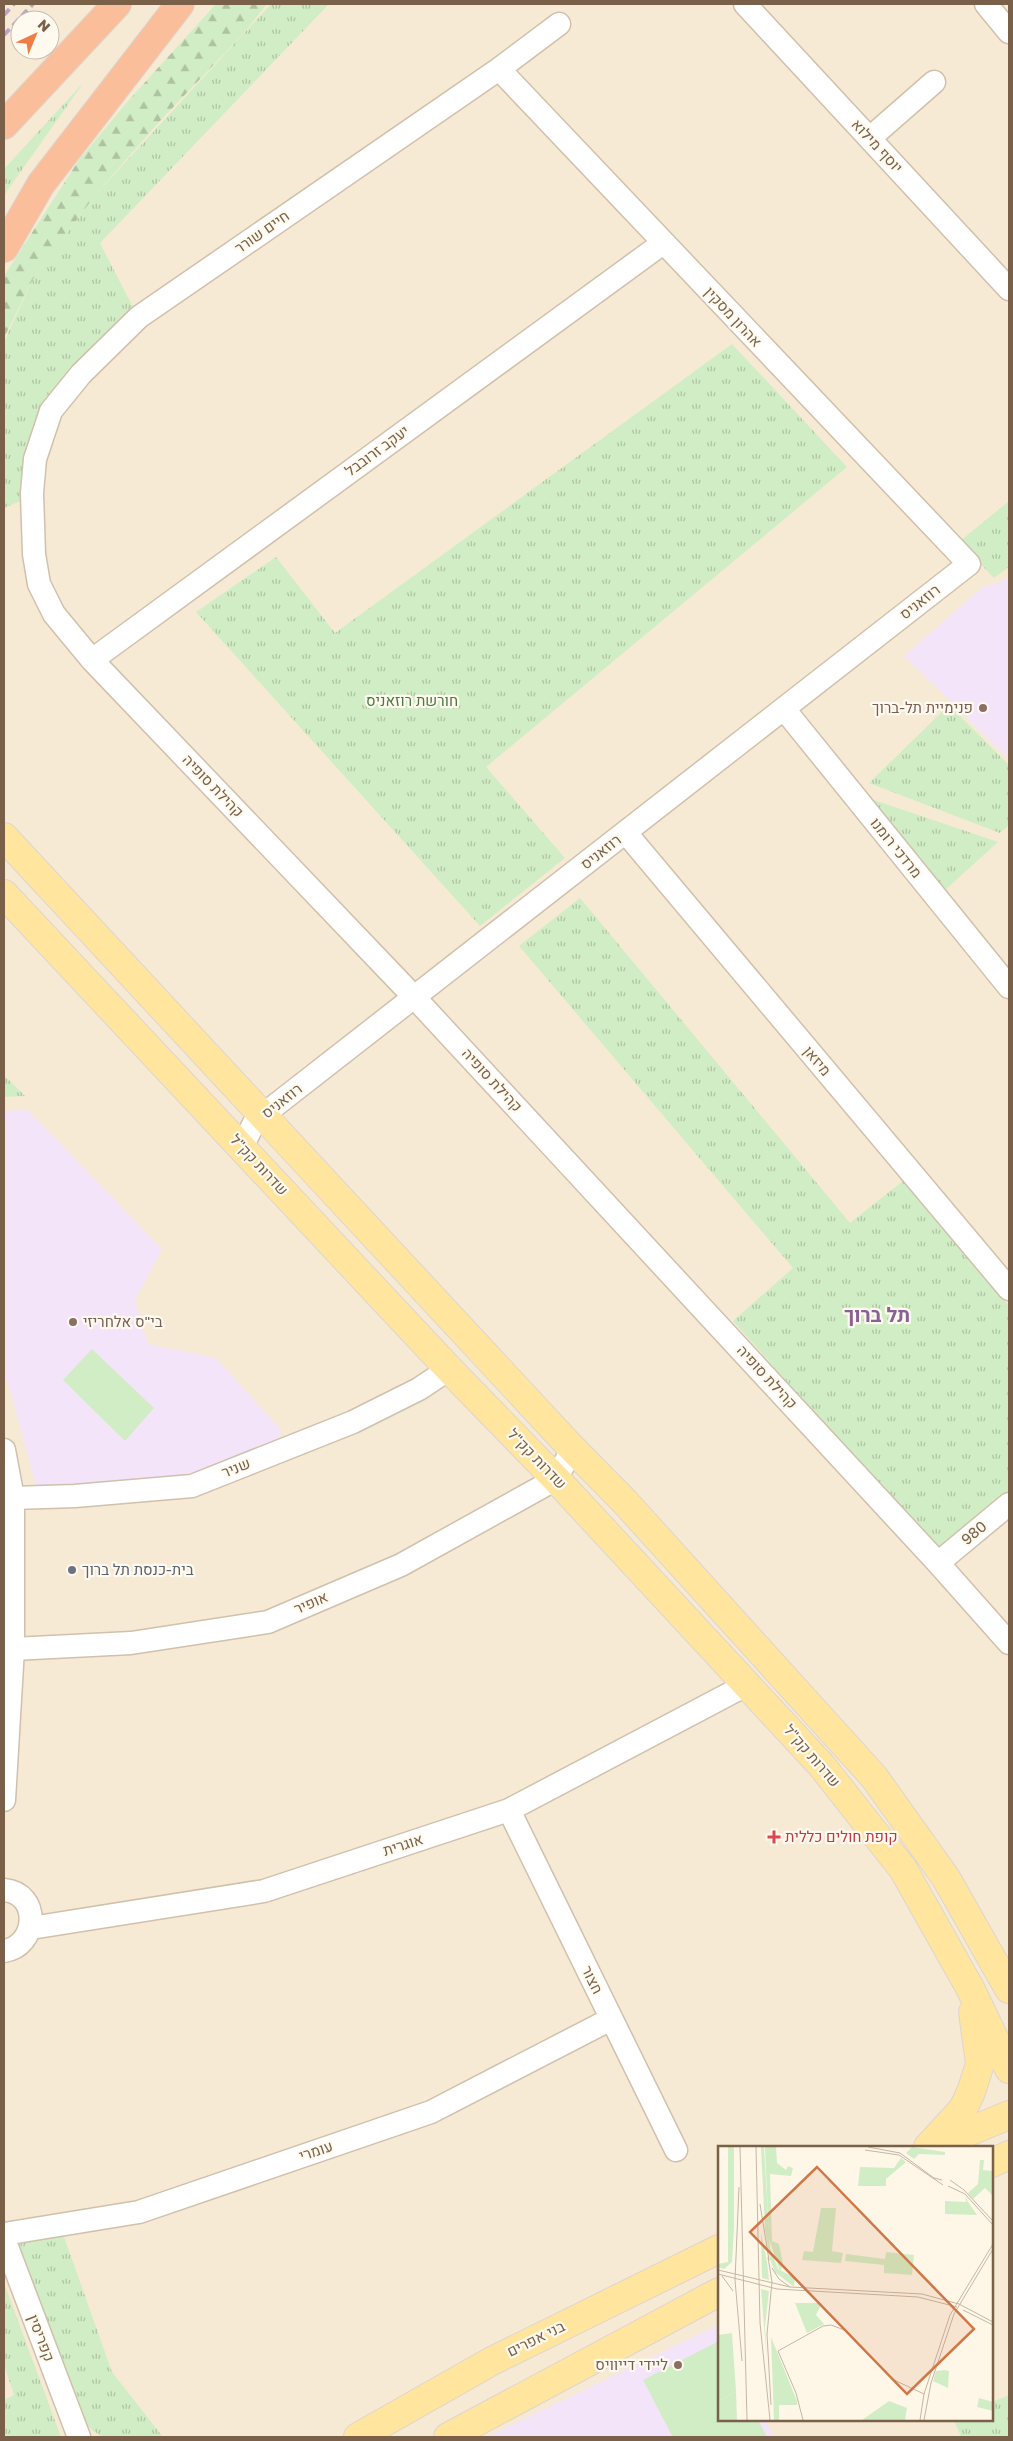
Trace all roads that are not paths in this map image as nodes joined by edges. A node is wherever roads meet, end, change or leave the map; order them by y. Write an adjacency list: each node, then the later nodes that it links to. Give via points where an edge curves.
1 (117, 4): 9 (highway)
2 (180, 4): 12 (highway, via 41,184)
3 (986, 4): 6 (street)
4 (754, 7): 10 (street, יוסף מילוא)
5 (559, 24): 7 (street, חיים שורר)
6 (1009, 32)
7 (499, 69): 11 (street, אהרון מסקין); 14 (street, חיים שורר, via 139,317 81,374 51,412 35,459)
8 (934, 82): 10 (street)
9 (4, 125)
10 (870, 138): 13 (street, יוסף מילוא)
11 (662, 243): 15 (street, אהרון מסקין); 16 (street, יעקב זרובבל)
12 (4, 248)
13 (1007, 282)
14 (32, 493): 16 (street, קהילת סופיה, via 34,554 39,584 54,614)
15 (969, 564): 17 (street, רוזאניס)
16 (92, 660): 22 (street, קהילת סופיה)
17 (784, 709): 18 (street, רוזאניס); 21 (street, מרדכי רומנו)
18 (626, 833): 22 (street, רוזאניס); 25 (street, מיזאן)
19 (4, 837): 23 (main road, שדרות קק"ל)
20 (4, 894): 24 (main road, שדרות קק"ל)
21 (1009, 987)
22 (416, 998): 23 (street, רוזאניס); 32 (street, קהילת סופיה)
23 (263, 1115): 24 (street, רוזאניס, via 254,1123); 27 (main road, שדרות קק"ל)
24 (242, 1147): 26 (main road, שדרות קק"ל)
25 (1009, 1289)
26 (449, 1369): 29 (main road, שדרות קק"ל); 30 (street, שניר, via 419,1389 354,1422 192,1486 75,1496)
27 (568, 1444): 29 (street, via 568,1457); 42 (main road, שדרות קק"ל, via 625,1502 874,1777 946,1878)
28 (4, 1450): 30 (street)
29 (556, 1479): 34 (street, אופיר, via 401,1565 268,1622 130,1644); 35 (main road, שדרות קק"ל)
30 (8, 1497): 34 (street)
31 (1009, 1504): 32 (street, 980)
32 (938, 1563): 33 (street, קהילת סופיה)
33 (1009, 1643)
34 (9, 1648): 36 (street)
35 (748, 1684): 37 (street, אוגרית); 41 (main road, שדרות קק"ל, via 822,1766 903,1869)
36 (4, 1800)
37 (508, 1810): 39 (street, אוגרית, via 264,1891); 43 (street, חצור)
38 (4, 1890): 39 (street, via 24,1900 32,1918)
39 (31, 1928): 40 (street, via 22,1943)
40 (4, 1951)
41 (970, 1988): 44 (main road, שדרות קק"ל); 46 (main road, via 980,2064 963,2109)
42 (1009, 1990)
43 (611, 2019): 48 (street, חצור); 53 (street, עומרי, via 431,2112 140,2212)
44 (1009, 2069)
45 (1009, 2115): 47 (main road)
46 (931, 2146)
47 (932, 2146)
48 (676, 2150)
49 (1009, 2155): 50 (main road)
50 (993, 2163)
51 (1009, 2169): 52 (main road)
52 (993, 2170)
53 (4, 2234)
54 (4, 2240): 57 (street, קפריסין)
55 (718, 2249): 58 (main road, בני אפרים, via 492,2361)
56 (718, 2293): 59 (main road)
57 (79, 2437)
58 (358, 2437)
59 (448, 2437)

